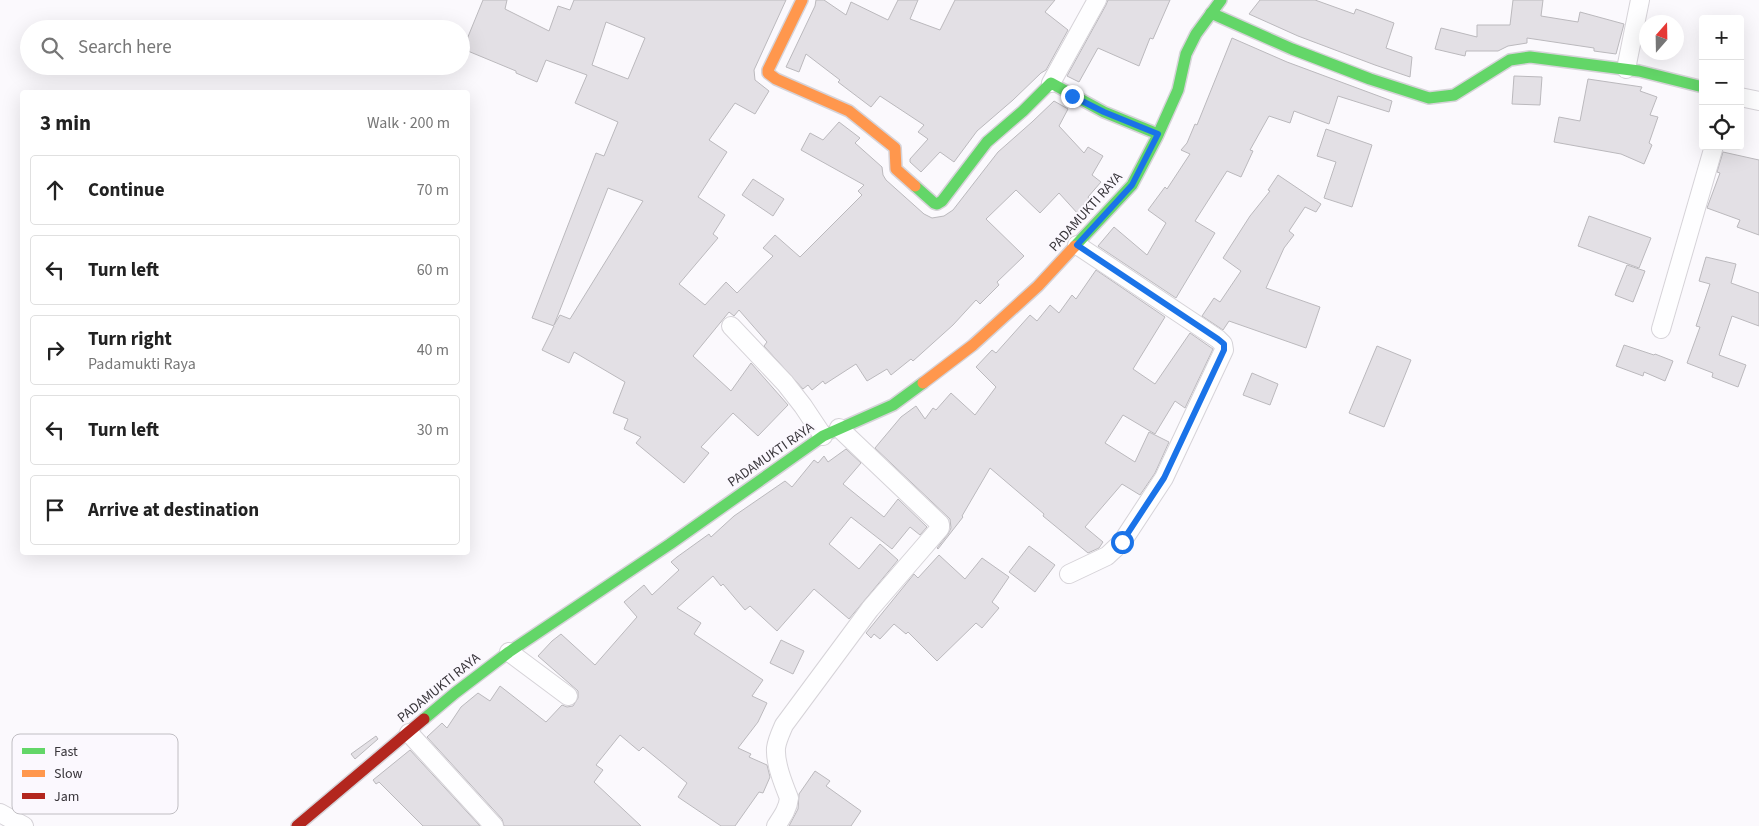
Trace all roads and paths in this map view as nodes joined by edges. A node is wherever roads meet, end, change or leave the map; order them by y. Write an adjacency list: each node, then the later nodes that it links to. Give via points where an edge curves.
1 (802, 0): 7 (street, via 768,73 856,116 895,148 898,172 937,204 987,142)
2 (1097, 0): 7 (street)
3 (1221, 0): 5 (street, PADAMUKTI RAYA)
4 (1640, 0): 6 (street)
5 (1212, 13): 6 (street, via 1292,50 1429,98 1454,95 1510,60 1520,58); 11 (street, PADAMUKTI RAYA, via 1186,54 1178,90)
6 (1626, 69): 8 (street)
7 (1051, 83): 11 (street, via 1104,112)
8 (1699, 86)
9 (1744, 98): 10 (street)
10 (1759, 101)
11 (1158, 134): 13 (street, PADAMUKTI RAYA, via 1132,185)
12 (1713, 150): 15 (street)
13 (1077, 245): 16 (street, PADAMUKTI RAYA, via 973,346 892,405); 18 (street, via 1218,339 1224,344 1224,350 1164,478 1122,542 1107,556)
14 (731, 326): 17 (street, via 785,383)
15 (1661, 329)
16 (839, 428): 17 (street, PADAMUKTI RAYA); 26 (street, via 940,524 940,528 873,606 784,725 777,742 776,756 789,803)
17 (823, 436): 19 (street, PADAMUKTI RAYA)
18 (1069, 574)
19 (509, 652): 20 (street); 21 (street, PADAMUKTI RAYA)
20 (568, 696)
21 (408, 732): 24 (street, PADAMUKTI RAYA); 25 (street)
22 (0, 813): 23 (street)
23 (24, 826)
24 (297, 826)
25 (494, 826)
26 (776, 826)

